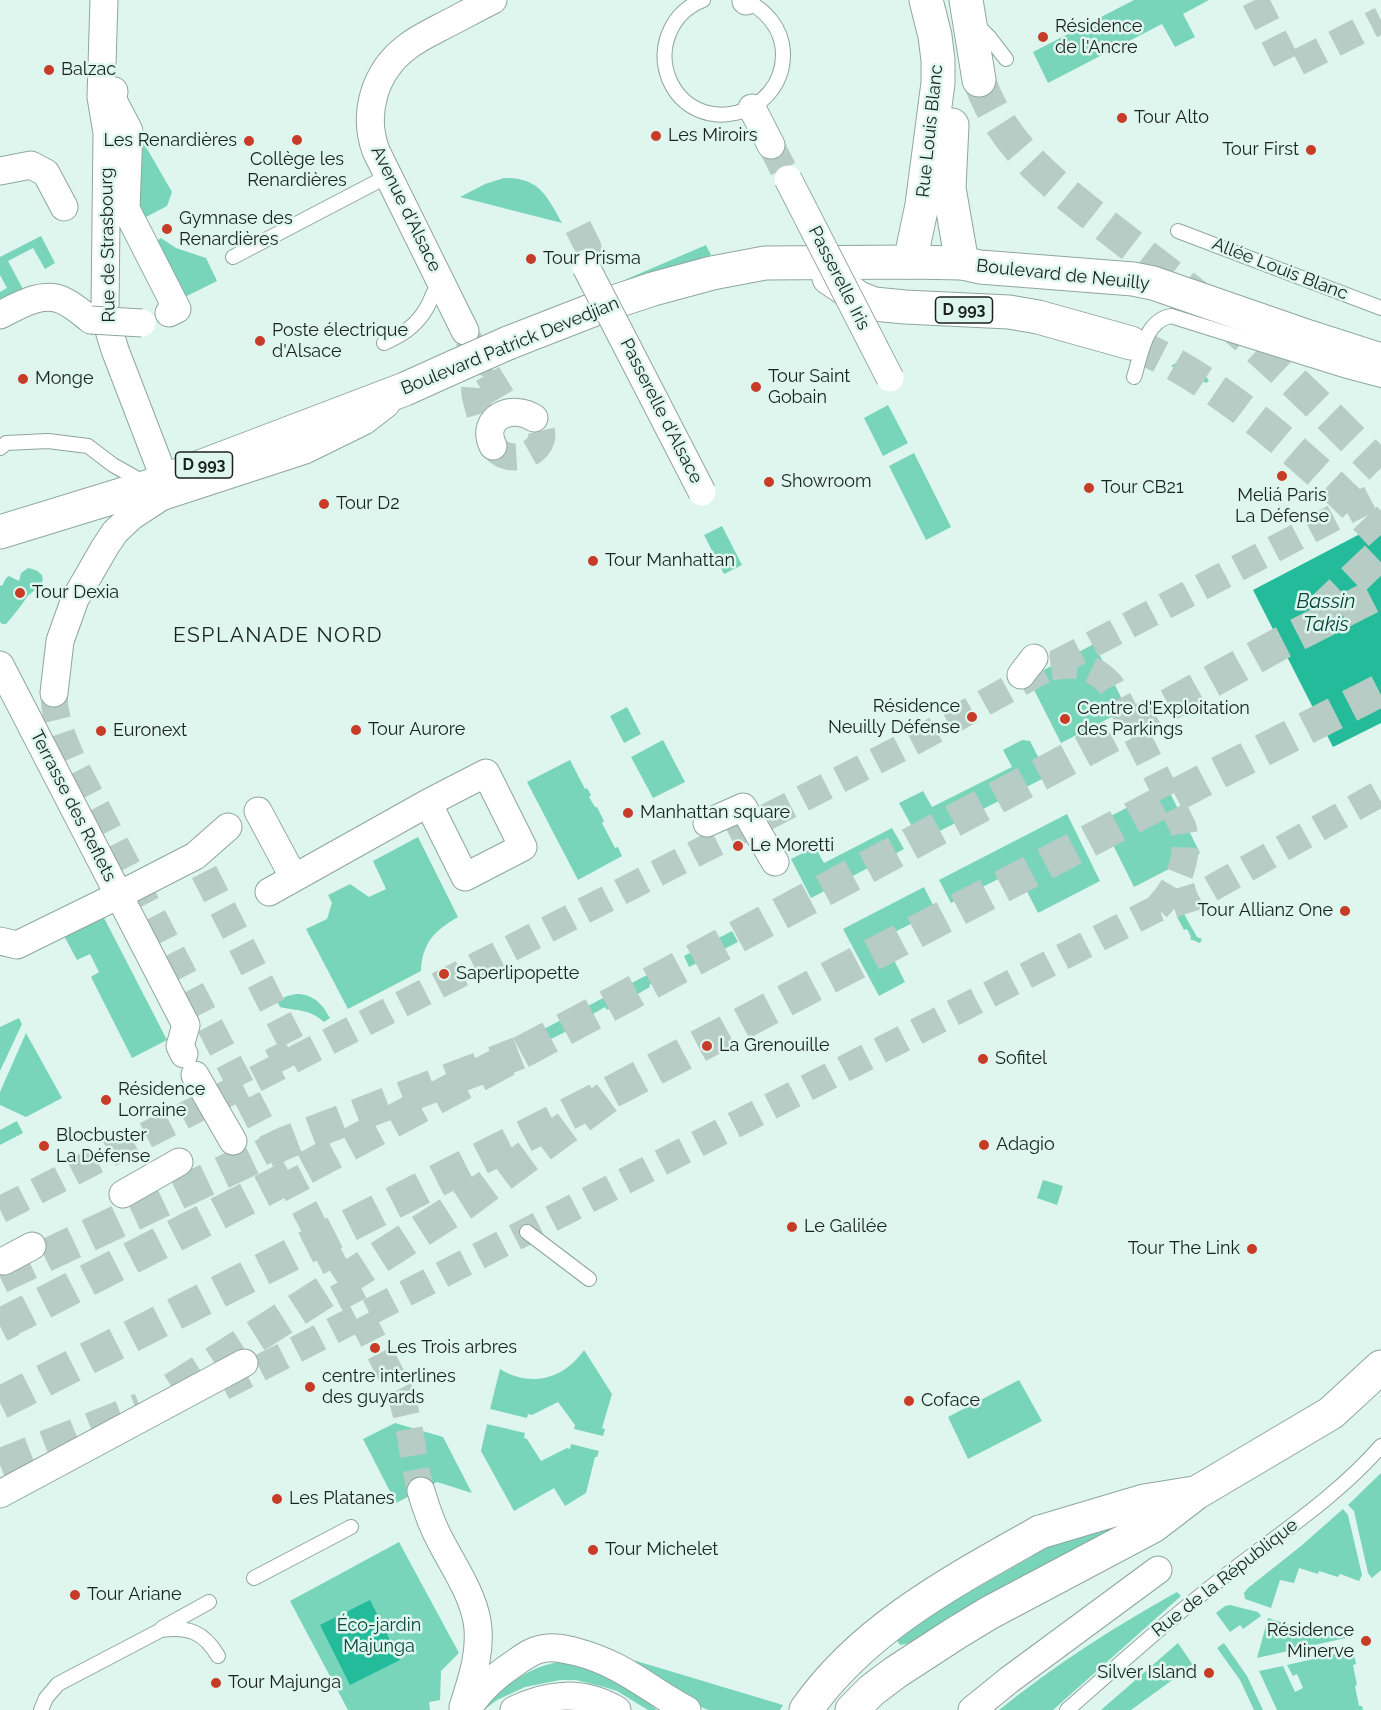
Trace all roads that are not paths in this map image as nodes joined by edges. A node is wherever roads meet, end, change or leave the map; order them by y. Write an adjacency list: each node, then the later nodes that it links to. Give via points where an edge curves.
1 (108, 0): 23 (street, via 113,100 129,131 126,209 177,309); 38 (street, Rue de Strasbourg, via 101,97 107,133 107,324)
2 (493, 0): 12 (street, Avenue d'Alsace, via 408,46 381,78 371,103 370,125)
3 (703, 0): 9 (lane, via 680,15 668,36 664,59 670,82 691,106 706,112 729,115)
4 (745, 0): 9 (lane, via 768,16 782,48 776,82)
5 (926, 0): 17 (main road, Rue Louis Blanc, via 935,36 938,83 922,205)
6 (961, 5): 7 (lane); 8 (main road); 18 (main road, Rue Louis Blanc, via 953,32 949,188)
7 (1006, 59)
8 (979, 80)
9 (752, 108): 10 (street)
10 (771, 145)
11 (0, 171): 14 (street, via 32,165 46,172)
12 (388, 176): 16 (lane); 21 (street, Avenue d'Alsace)
13 (788, 179): 31 (street, Passerelle Iris, bridge)
14 (64, 207)
15 (1178, 231): 22 (lane, Allée Louis Blanc)
16 (233, 257)
17 (910, 262): 18 (main road, Boulevard de Neuilly / D 993); 20 (main road, Boulevard de Neuilly / D 993)
18 (962, 263): 30 (main road, Boulevard de Neuilly / D 993, via 1153,283)
19 (586, 267): 39 (street, Passerelle d'Alsace, bridge)
20 (816, 269): 27 (lane, via 852,317 866,328); 29 (main road, D 993, via 873,304 1009,312); 34 (main road, Boulevard Patrick Devedjian / D 993, bridge, via 765,263 712,273 608,304)
21 (442, 284): 26 (street, Avenue d'Alsace); 28 (lane, via 415,323)
22 (1381, 308)
23 (169, 313)
24 (0, 315): 25 (street, bridge, via 46,297 62,300 92,320)
25 (142, 322)
26 (465, 332)
27 (884, 334)
28 (384, 343)
29 (1131, 343)
30 (1381, 360)
31 (890, 378)
32 (1134, 378): 33 (lane, via 1150,330 1171,316)
33 (1381, 380)
34 (405, 389): 38 (main road, Boulevard Patrick Devedjian / D 993); 42 (street, via 364,421 305,450 167,494 132,516 105,546 70,609 60,641)
35 (519, 410): 36 (street, via 500,416)
36 (487, 430)
37 (0, 448): 38 (lane, via 6,443 48,441 88,446 113,465)
38 (157, 483): 40 (main road, Boulevard Patrick Devedjian / D 993)
39 (702, 492)
40 (0, 532)
41 (0, 665): 50 (street, Terrasse des Reflets)
42 (54, 693)
43 (428, 803): 48 (street)
44 (258, 811): 48 (street)
45 (707, 823): 47 (street, via 743,807)
46 (228, 827): 50 (street, via 199,864)
47 (775, 862)
48 (294, 878): 49 (street)
49 (269, 891)
50 (119, 895): 51 (street, Terrasse des Reflets, via 17,945); 52 (street, Terrasse des Reflets, via 186,1025 180,1046 203,1077)
51 (0, 941)
52 (233, 1141)
53 (179, 1162): 54 (street)
54 (123, 1194)
55 (527, 1232): 56 (lane)
56 (589, 1279)
57 (244, 1363): 62 (street)
58 (1377, 1366): 61 (main road, via 1331,1413)
59 (1381, 1446): 78 (lane, Rue de la République, via 1323,1501 1184,1609)
60 (421, 1491): 70 (street, via 477,1622 475,1662)
61 (1196, 1493): 75 (main road, via 1144,1501 1041,1532 962,1576 878,1633 844,1663); 76 (main road, via 1153,1527 956,1633 872,1690)
62 (0, 1494)
63 (351, 1527): 65 (lane)
64 (1158, 1570): 77 (street)
65 (254, 1578)
66 (209, 1602): 67 (lane)
67 (153, 1633): 68 (lane, via 172,1628 191,1631 207,1640); 69 (lane, via 58,1684)
68 (218, 1656)
69 (41, 1710)
70 (462, 1710)
71 (467, 1710): 74 (street, via 491,1680 506,1669 539,1649 556,1648 617,1666)
72 (514, 1710): 73 (street, via 533,1701 571,1695)
73 (617, 1710)
74 (687, 1710)
75 (806, 1710)
76 (852, 1710)
77 (972, 1710)
78 (1067, 1710)

